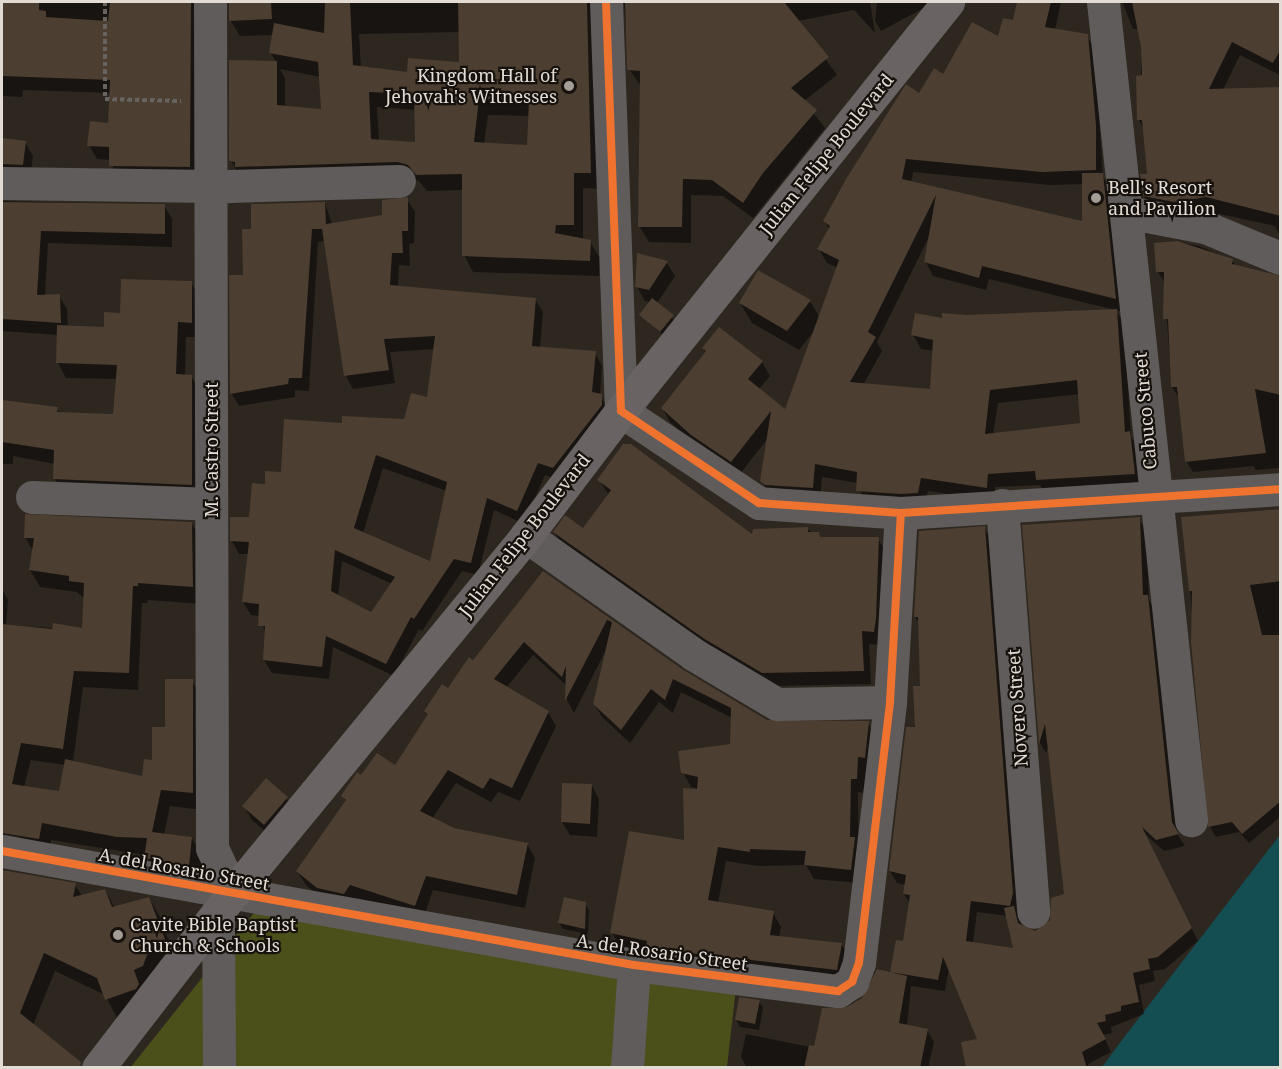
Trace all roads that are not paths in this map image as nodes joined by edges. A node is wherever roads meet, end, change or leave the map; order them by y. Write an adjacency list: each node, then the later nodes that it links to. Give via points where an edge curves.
1 (210, 2): 7 (street, M. Castro Street)
2 (606, 2): 10 (street)
3 (948, 2): 10 (main road, Julian Felipe Boulevard)
4 (1103, 2): 8 (street, Cabuco Street)
5 (399, 181): 7 (street)
6 (2, 183): 7 (street)
7 (209, 187): 14 (street, M. Castro Street)
8 (1126, 212): 9 (street, via 1205,227); 13 (street, Cabuco Street)
9 (1281, 258)
10 (621, 411): 16 (street, via 759,503); 17 (main road, Julian Felipe Boulevard)
11 (1281, 489): 13 (street)
12 (32, 497): 14 (street)
13 (1153, 497): 15 (street); 19 (street, Cabuco Street)
14 (211, 504): 21 (street, M. Castro Street, via 212,848)
15 (1002, 505): 16 (street); 22 (street, Novero Street)
16 (901, 513): 18 (street, A. del Rosario Street)
17 (526, 536): 18 (street, via 693,654 777,704); 21 (main road, Julian Felipe Boulevard)
18 (890, 702): 23 (street, A. del Rosario Street, via 859,963 852,982 838,991)
19 (1191, 820)
20 (2, 851): 21 (street, A. del Rosario Street)
21 (225, 903): 23 (street, A. del Rosario Street); 24 (main road, Julian Felipe Boulevard); 25 (street)
22 (1033, 912)
23 (634, 965): 26 (street)
24 (98, 1068)
25 (219, 1068)
26 (627, 1068)

